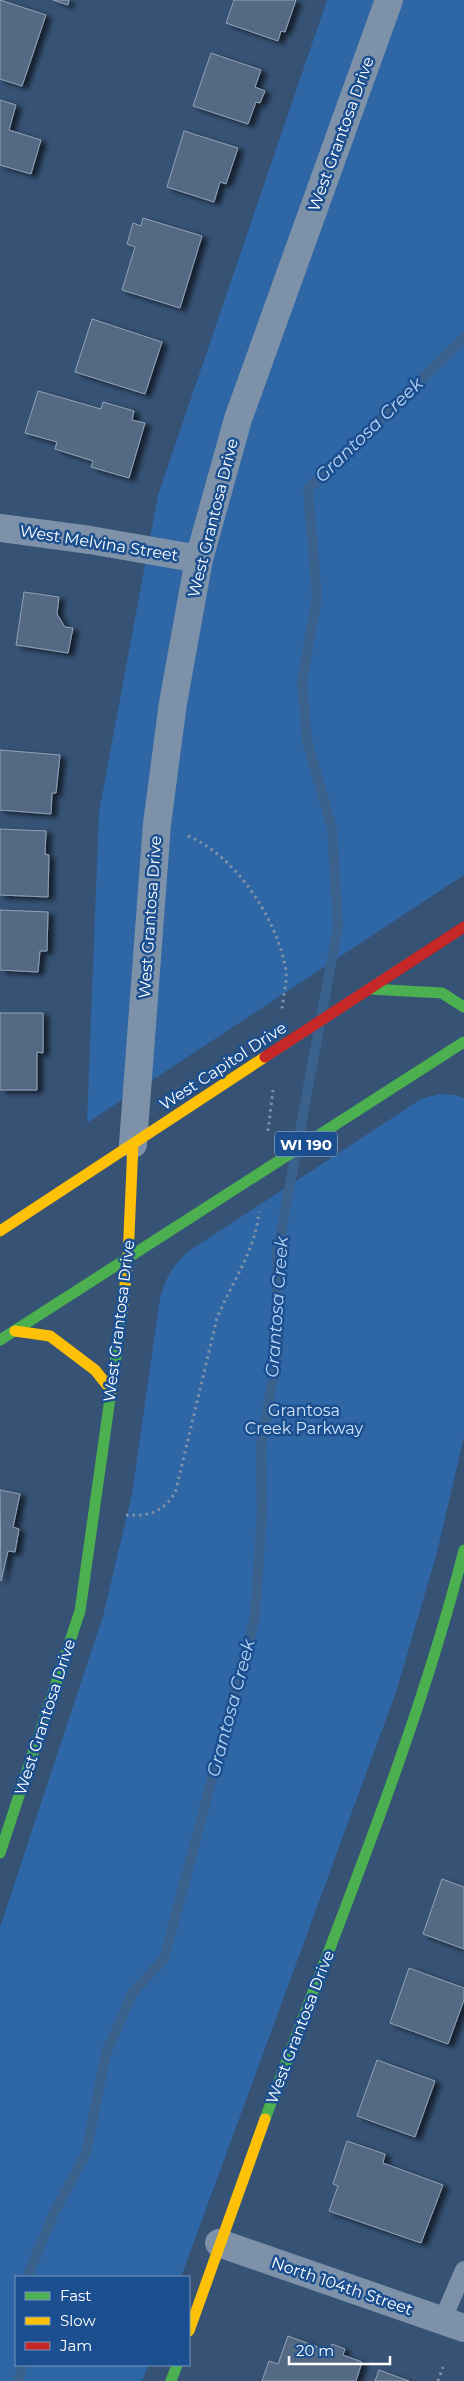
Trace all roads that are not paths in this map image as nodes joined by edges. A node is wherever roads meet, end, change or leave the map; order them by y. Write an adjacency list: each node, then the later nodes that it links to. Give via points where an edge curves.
1 (389, 0): 3 (street, West Grantosa Drive, via 238,419)
2 (0, 528): 3 (street, West Melvina Street)
3 (199, 559): 8 (street, West Grantosa Drive, via 173,703 157,824)
4 (464, 927): 5 (street, West Capitol Drive)
5 (370, 989): 6 (street, via 442,993); 8 (street, West Capitol Drive)
6 (464, 1007)
7 (464, 1042): 10 (street, WI 190)
8 (133, 1144): 9 (street, West Capitol Drive); 10 (street, West Grantosa Drive)
9 (0, 1231)
10 (128, 1258): 11 (street, WI 190); 13 (street, West Grantosa Drive)
11 (15, 1331): 12 (street, WI 190); 13 (street, via 50,1336 95,1370)
12 (0, 1340)
13 (111, 1390): 15 (street, West Grantosa Drive, via 80,1612)
14 (464, 1550): 16 (street, West Grantosa Drive, via 450,1607 397,1773)
15 (0, 1853)
16 (219, 2244): 18 (street, North 104th Street); 19 (street, West Grantosa Drive)
17 (464, 2270): 18 (lane)
18 (453, 2324)
19 (190, 2328)
20 (177, 2366): 21 (street)
21 (171, 2381)

